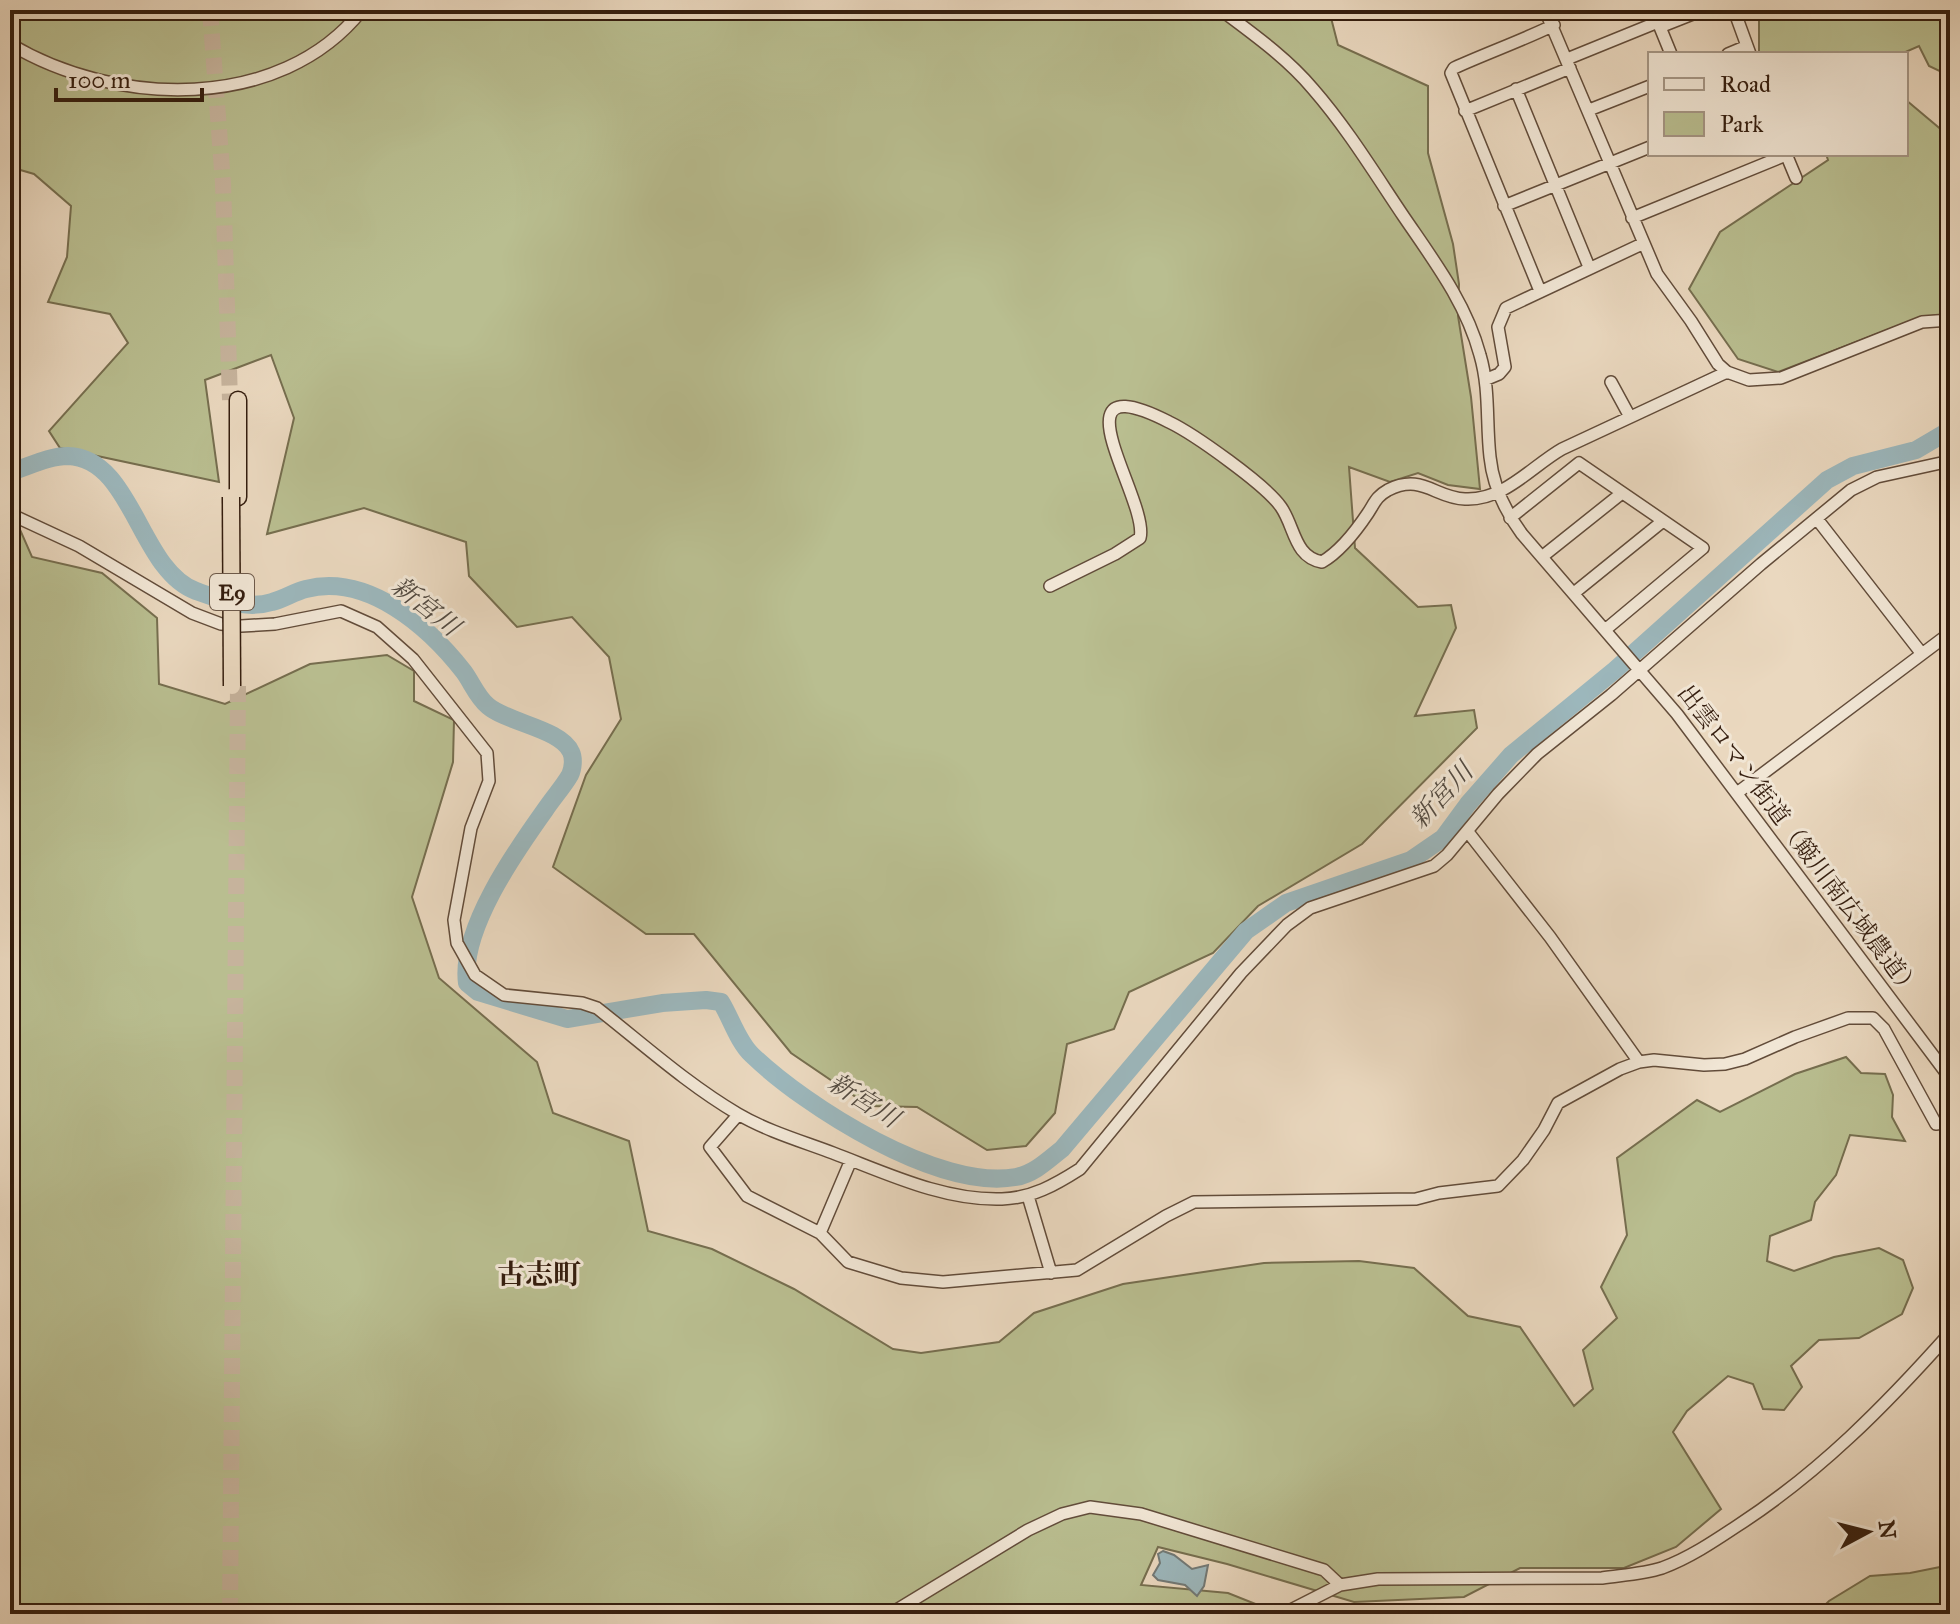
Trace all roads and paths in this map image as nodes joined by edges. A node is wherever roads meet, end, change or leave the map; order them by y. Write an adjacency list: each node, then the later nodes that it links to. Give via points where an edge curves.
1 (362, 10): 9 (street, via 321,48 288,67 231,85 196,89 94,79)
2 (1221, 10): 30 (street, via 1286,62 1342,126 1449,282 1466,313)
3 (1545, 10): 7 (street)
4 (1653, 10): 8 (street)
5 (1703, 10): 8 (street)
6 (1734, 10): 10 (street)
7 (1554, 25): 12 (street); 16 (street, via 1454,68 1452,80)
8 (1659, 25): 11 (street); 12 (street)
9 (10, 44)
10 (1749, 50)
11 (1670, 52)
12 (1568, 64): 14 (street); 15 (street)
13 (1648, 87): 15 (street)
14 (1516, 89): 16 (street); 22 (street)
15 (1589, 110): 20 (street)
16 (1465, 111): 23 (street)
17 (1648, 148): 20 (street)
18 (1781, 156): 24 (street)
19 (1787, 156): 21 (street)
20 (1610, 164): 22 (street); 24 (street)
21 (1796, 178)
22 (1556, 186): 23 (street); 26 (street)
23 (1504, 206): 27 (street)
24 (1632, 218): 25 (street)
25 (1642, 244): 26 (street); 29 (street, via 1657,274)
26 (1589, 267): 27 (street)
27 (1540, 291): 30 (street, via 1501,315 1505,367)
28 (1950, 320): 29 (street, via 1922,322 1781,378 1749,380)
29 (1727, 372): 33 (street)
30 (1487, 379): 35 (street, via 1490,458)
31 (1611, 382): 33 (street)
32 (234, 400): 48 (highway, E9)
33 (1630, 417): 35 (street, via 1542,461)
34 (1950, 461): 39 (street, via 1877,477 1851,490)
35 (1497, 491): 38 (street); 42 (street, via 1463,500 1422,484 1391,489 1377,496 1335,554 1313,561 1297,544 1280,505 1260,486 1169,421 1123,405 1111,412 1109,423 1140,538)
36 (1622, 493): 38 (street, via 1579,463); 40 (street); 41 (street)
37 (10, 514): 53 (street, via 221,624 275,624 341,611 377,627 413,659 487,753 489,781 471,828 454,920 457,943 475,975 504,995 597,1008)
38 (1510, 518): 41 (street)
39 (1817, 519): 46 (street); 47 (street)
40 (1663, 521): 43 (street); 44 (street, via 1703,548)
41 (1543, 556): 43 (street)
42 (1050, 586)
43 (1574, 593): 44 (street)
44 (1605, 630): 47 (street, 出雲ロマン街道（簸川南広域農道）)
45 (1950, 633): 46 (street)
46 (1922, 654): 49 (street)
47 (1636, 666): 49 (street, 出雲ロマン街道（簸川南広域農道）); 50 (street, via 1537,754)
48 (235, 686)
49 (1737, 793): 52 (street, 出雲ロマン街道（簸川南広域農道）)
50 (1468, 832): 51 (street); 56 (street, via 1434,866 1310,908 1287,925 1241,973 1080,1169)
51 (1639, 1062): 54 (street, via 1725,1064 1848,1018 1873,1018 1936,1124); 58 (street, via 1558,1103 1523,1160 1498,1186 1416,1199 1194,1202 1077,1270)
52 (1950, 1078)
53 (738, 1115): 55 (street); 57 (street, via 710,1147 747,1196)
54 (1950, 1122)
55 (851, 1160): 56 (street, via 945,1193 978,1199); 57 (street)
56 (1028, 1196): 58 (street)
57 (820, 1233): 58 (street, via 848,1262 901,1278 943,1282)
58 (1051, 1273)
59 (1950, 1333): 60 (street, via 1897,1393 1822,1464 1685,1558 1602,1578 1378,1579)
60 (1340, 1585): 61 (street, via 1324,1570 1141,1514 1090,1507 1028,1530); 62 (street)
61 (890, 1614)
62 (1283, 1614)

